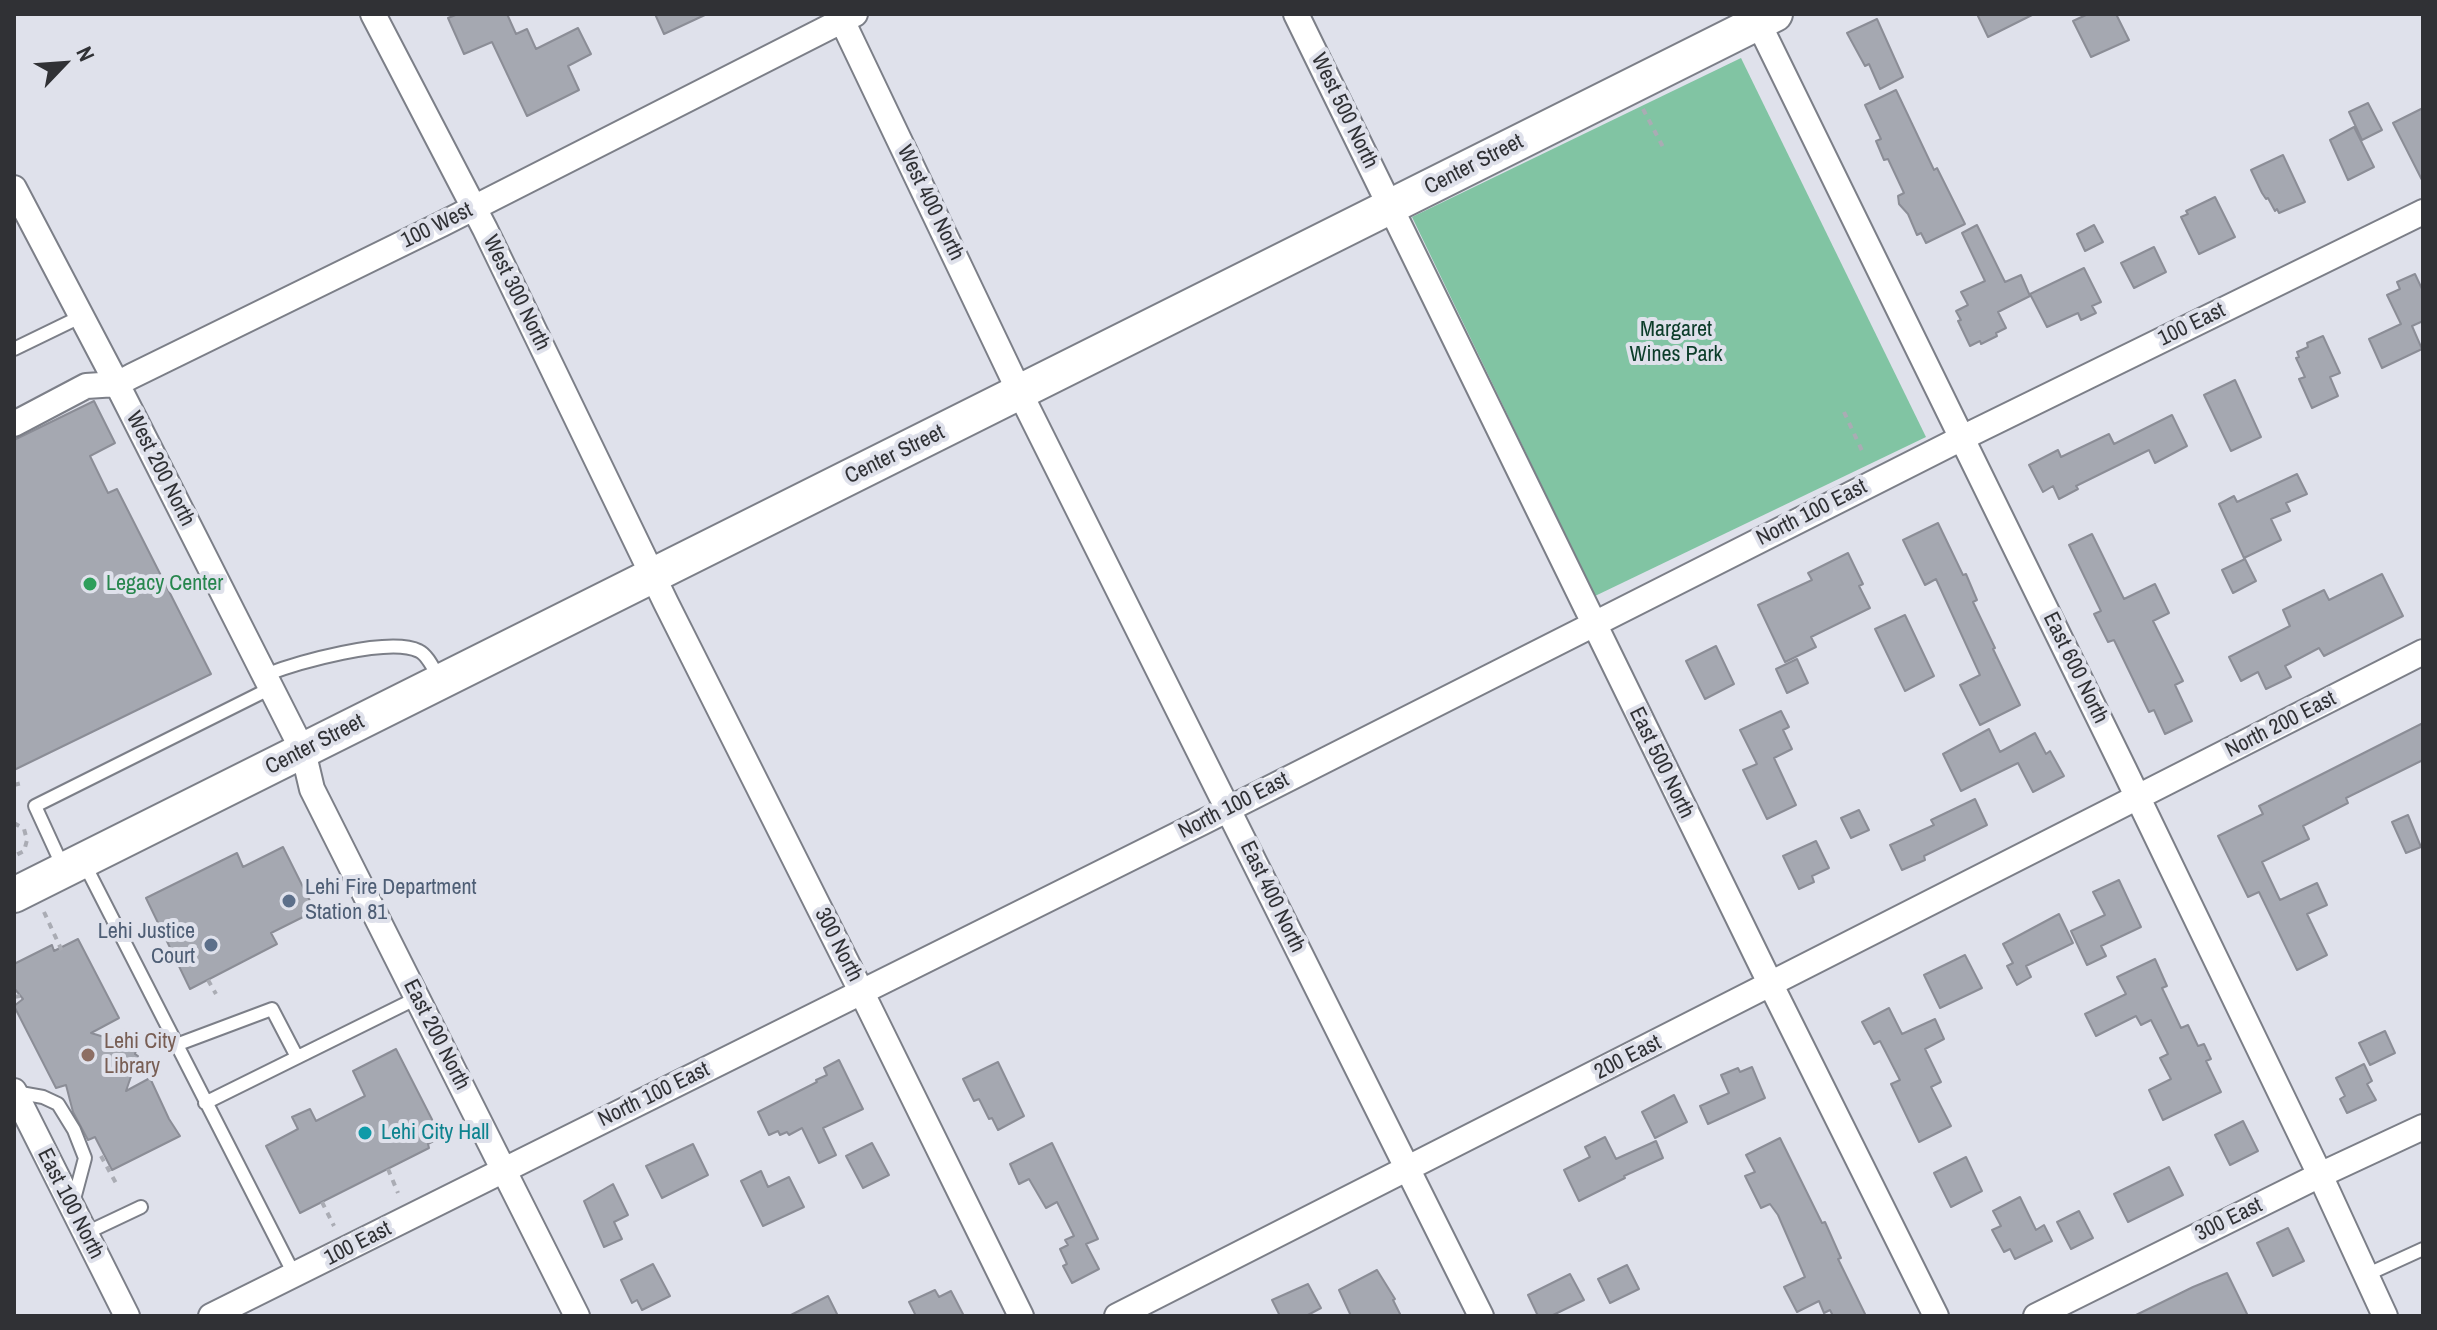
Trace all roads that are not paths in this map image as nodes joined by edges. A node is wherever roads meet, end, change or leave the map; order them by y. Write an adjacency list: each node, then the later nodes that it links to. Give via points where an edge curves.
1 (373, 14): 7 (street, West 300 North)
2 (1296, 14): 6 (street, West 500 North)
3 (846, 16): 7 (street, 100 West); 12 (street, West 400 North)
4 (1762, 17): 6 (street, Center Street); 14 (street, East 600 North)
5 (14, 188): 9 (street, West 200 North)
6 (1392, 207): 12 (street, Center Street); 16 (street, East 500 North)
7 (474, 208): 11 (street, 100 West); 15 (street, West 300 North)
8 (2423, 212): 14 (street, 100 East)
9 (82, 316): 10 (lane); 11 (street, West 200 North)
10 (14, 349)
11 (117, 384): 13 (street, 100 West, via 86,386); 18 (street, West 200 North)
12 (1020, 393): 15 (street, Center Street); 22 (street, East 400 North)
13 (14, 424)
14 (1962, 438): 16 (street, North 100 East); 21 (street, East 600 North)
15 (653, 575): 19 (street, Center Street); 26 (street, 300 North)
16 (1593, 624): 22 (street, North 100 East); 25 (street, East 500 North)
17 (2423, 652): 21 (street, North 200 East)
18 (268, 682): 19 (lane, via 292,664 402,645 422,652); 20 (street, West 200 North); 23 (lane, via 35,806)
19 (442, 682): 20 (street, Center Street)
20 (303, 751): 23 (street, Center Street); 27 (street, East 200 North, via 312,789)
21 (2138, 798): 25 (street, 200 East); 35 (street, East 600 North)
22 (1229, 809): 26 (street, North 100 East); 34 (street, East 400 North)
23 (73, 865): 24 (street, Center Street); 28 (lane)
24 (14, 895)
25 (1771, 985): 34 (street, 200 East); 48 (street, East 500 North)
26 (861, 991): 33 (street, North 100 East); 45 (street, 300 North)
27 (417, 998): 29 (lane); 33 (street, East 200 North)
28 (176, 1045): 29 (lane, via 272,1009); 31 (lane)
29 (297, 1057): 31 (lane)
30 (14, 1092): 36 (street, East 100 North); 36 (lane, via 58,1104 74,1130 85,1158)
31 (205, 1103): 41 (lane)
32 (2423, 1127): 35 (street, 300 East)
33 (503, 1169): 41 (street, 100 East); 44 (street, East 200 North)
34 (1407, 1170): 46 (street, 200 East); 47 (street, East 400 North)
35 (2320, 1175): 40 (street, East 600 North); 49 (street, 300 East)
36 (72, 1207): 38 (street, East 100 North)
37 (141, 1207): 38 (lane)
38 (86, 1233): 42 (street, East 100 North)
39 (2423, 1249): 40 (lane)
40 (2366, 1275): 50 (street, East 600 North)
41 (295, 1276): 43 (street, 100 East)
42 (127, 1316)
43 (211, 1316)
44 (577, 1316)
45 (1021, 1316)
46 (1117, 1316)
47 (1481, 1316)
48 (1936, 1316)
49 (2036, 1316)
50 (2385, 1316)

